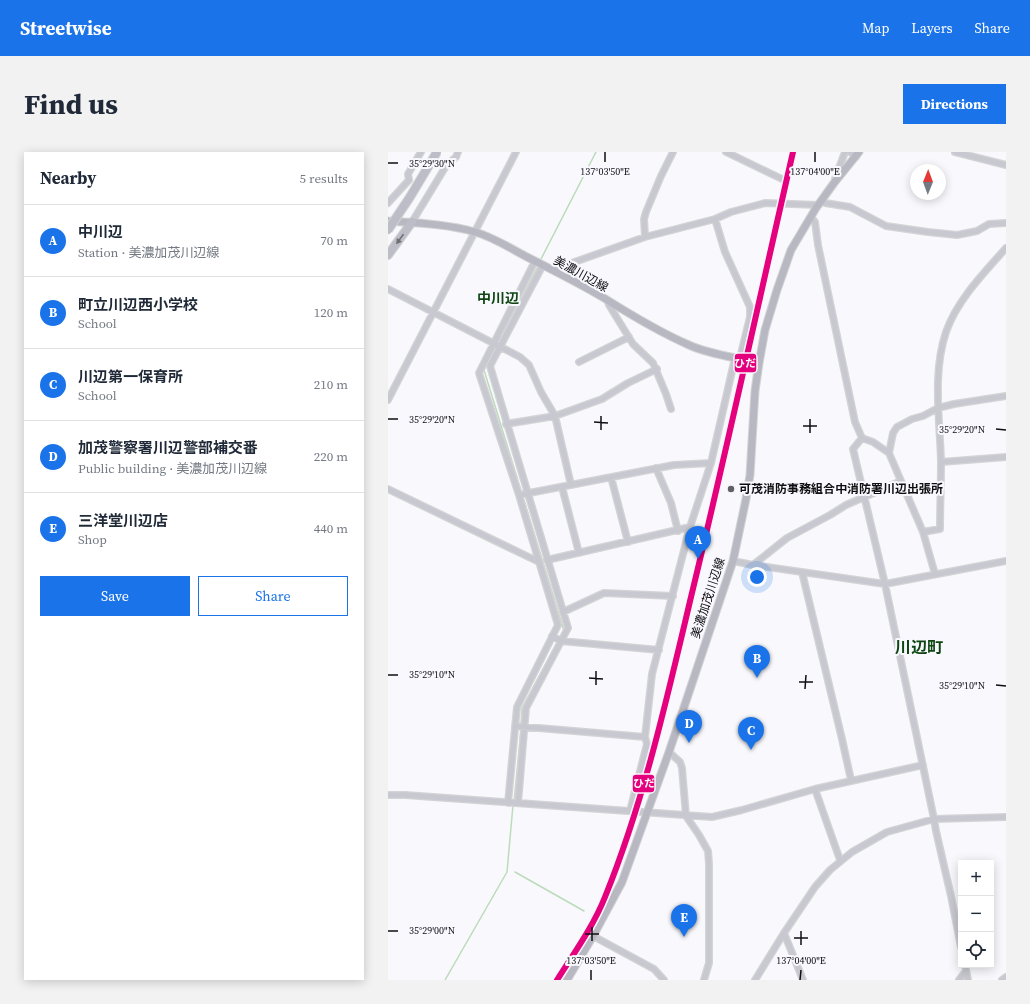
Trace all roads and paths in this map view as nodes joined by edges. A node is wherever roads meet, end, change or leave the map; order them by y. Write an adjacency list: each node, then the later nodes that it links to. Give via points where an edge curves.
1 (421, 152): 16 (street, via 408,174 408,180)
2 (434, 152): 22 (highway, bridge)
3 (437, 152): 23 (highway, bridge)
4 (458, 152): 20 (street, via 446,166)
5 (516, 152): 24 (street)
6 (673, 152): 25 (street, via 646,212)
7 (726, 152): 13 (street)
8 (845, 152): 14 (street)
9 (850, 152): 11 (street)
10 (955, 152): 12 (street)
11 (858, 154): 14 (main road, 美濃加茂川辺線)
12 (1006, 165)
13 (782, 179)
14 (834, 183): 15 (main road, 美濃加茂川辺線)
15 (820, 203): 17 (main road, 美濃加茂川辺線); 18 (street, via 765,203); 21 (street, via 850,207 886,226 928,232 957,235 977,231 989,224)
16 (388, 204)
17 (811, 217): 38 (main road, 美濃加茂川辺線, via 791,250 765,330); 46 (street, via 815,222 855,422)
18 (715, 219): 25 (street); 36 (street, via 725,252 750,307 750,317)
19 (388, 221): 20 (main road, 美濃川辺線)
20 (412, 222): 24 (main road, 美濃川辺線); 27 (highway, one-way to 27)
21 (1006, 223)
22 (388, 225)
23 (388, 230)
24 (476, 232): 28 (main road, 美濃川辺線); 32 (street)
25 (645, 237): 29 (street)
26 (1006, 248): 42 (street, via 965,298 946,332 940,366)
27 (388, 255)
28 (538, 262): 29 (main road, 美濃川辺線); 34 (street); 35 (street)
29 (552, 270): 31 (main road, 美濃川辺線)
30 (388, 289): 32 (street)
31 (608, 302): 33 (street); 36 (main road, 美濃川辺線, via 688,345 716,355)
32 (434, 313): 34 (street); 41 (street)
33 (629, 337): 37 (street); 39 (street)
34 (493, 343): 35 (street); 58 (street, via 479,373)
35 (500, 347): 44 (street, via 520,357 529,365); 45 (street, via 490,366)
36 (738, 358): 38 (main road, 美濃川辺線); 50 (street)
37 (580, 362)
38 (759, 363): 66 (main road, 美濃加茂川辺線, via 750,475)
39 (657, 369): 43 (street); 44 (street, via 602,399)
40 (1006, 396): 42 (street)
41 (388, 400)
42 (938, 408): 47 (street, via 897,427); 49 (street)
43 (671, 409)
44 (555, 416): 45 (street); 54 (street)
45 (506, 424): 57 (street)
46 (862, 438): 47 (street); 59 (street, via 854,449)
47 (889, 454): 53 (street)
48 (1006, 457): 49 (street)
49 (941, 462): 62 (street, via 940,530)
50 (711, 463): 51 (street); 60 (street)
51 (656, 468): 52 (street); 61 (street, via 671,503)
52 (611, 477): 54 (street); 63 (street)
53 (901, 481): 59 (street); 62 (street)
54 (571, 485): 55 (street)
55 (562, 487): 57 (street); 64 (street)
56 (388, 489): 68 (street)
57 (527, 493): 58 (street); 65 (street)
58 (518, 495): 68 (street)
59 (864, 497): 69 (street, via 787,538); 72 (street)
60 (690, 527): 61 (street); 73 (street)
61 (678, 531): 63 (street)
62 (923, 532): 71 (street)
63 (628, 542): 64 (street)
64 (578, 553): 65 (street)
65 (547, 560): 74 (street)
66 (733, 561): 69 (street); 81 (main road, 美濃加茂川辺線)
67 (1006, 561): 71 (street)
68 (539, 562): 75 (street, via 558,625)
69 (753, 565): 70 (street)
70 (802, 572): 72 (street); 83 (street)
71 (935, 574): 72 (street)
72 (885, 584): 82 (street)
73 (673, 596): 74 (street, via 604,593); 77 (street)
74 (563, 612): 76 (street, via 568,628)
75 (552, 636): 76 (street); 78 (street, via 517,707)
76 (562, 641): 77 (street); 79 (street, via 526,708)
77 (659, 650): 80 (street, via 652,674)
78 (515, 726): 79 (street); 86 (street)
79 (524, 727): 80 (street); 87 (street)
80 (645, 738): 88 (street, via 647,744)
81 (669, 752): 89 (main road, 美濃加茂川辺線); 90 (street, via 680,762 682,768)
82 (923, 765): 83 (street); 92 (street)
83 (851, 780): 84 (street)
84 (815, 789): 90 (street, via 712,817); 93 (street)
85 (388, 795): 86 (street)
86 (508, 803): 87 (street)
87 (518, 803): 88 (street)
88 (630, 811): 89 (street)
89 (648, 813): 90 (street); 96 (main road, 美濃加茂川辺線, via 622,882)
90 (686, 816): 101 (street, via 708,851 709,963)
91 (1006, 817): 92 (street)
92 (934, 819): 93 (street, via 887,832); 94 (street)
93 (840, 860): 95 (street, via 815,887)
94 (958, 932)
95 (784, 933): 102 (street); 103 (street)
96 (593, 936): 99 (main road, 美濃加茂川辺線); 100 (street, via 654,969)
97 (965, 968): 104 (street); 105 (street)
98 (1006, 977): 106 (street)
99 (567, 980)
100 (664, 980)
101 (704, 980)
102 (755, 980)
103 (803, 980)
104 (959, 980)
105 (968, 980)
106 (1002, 980)

